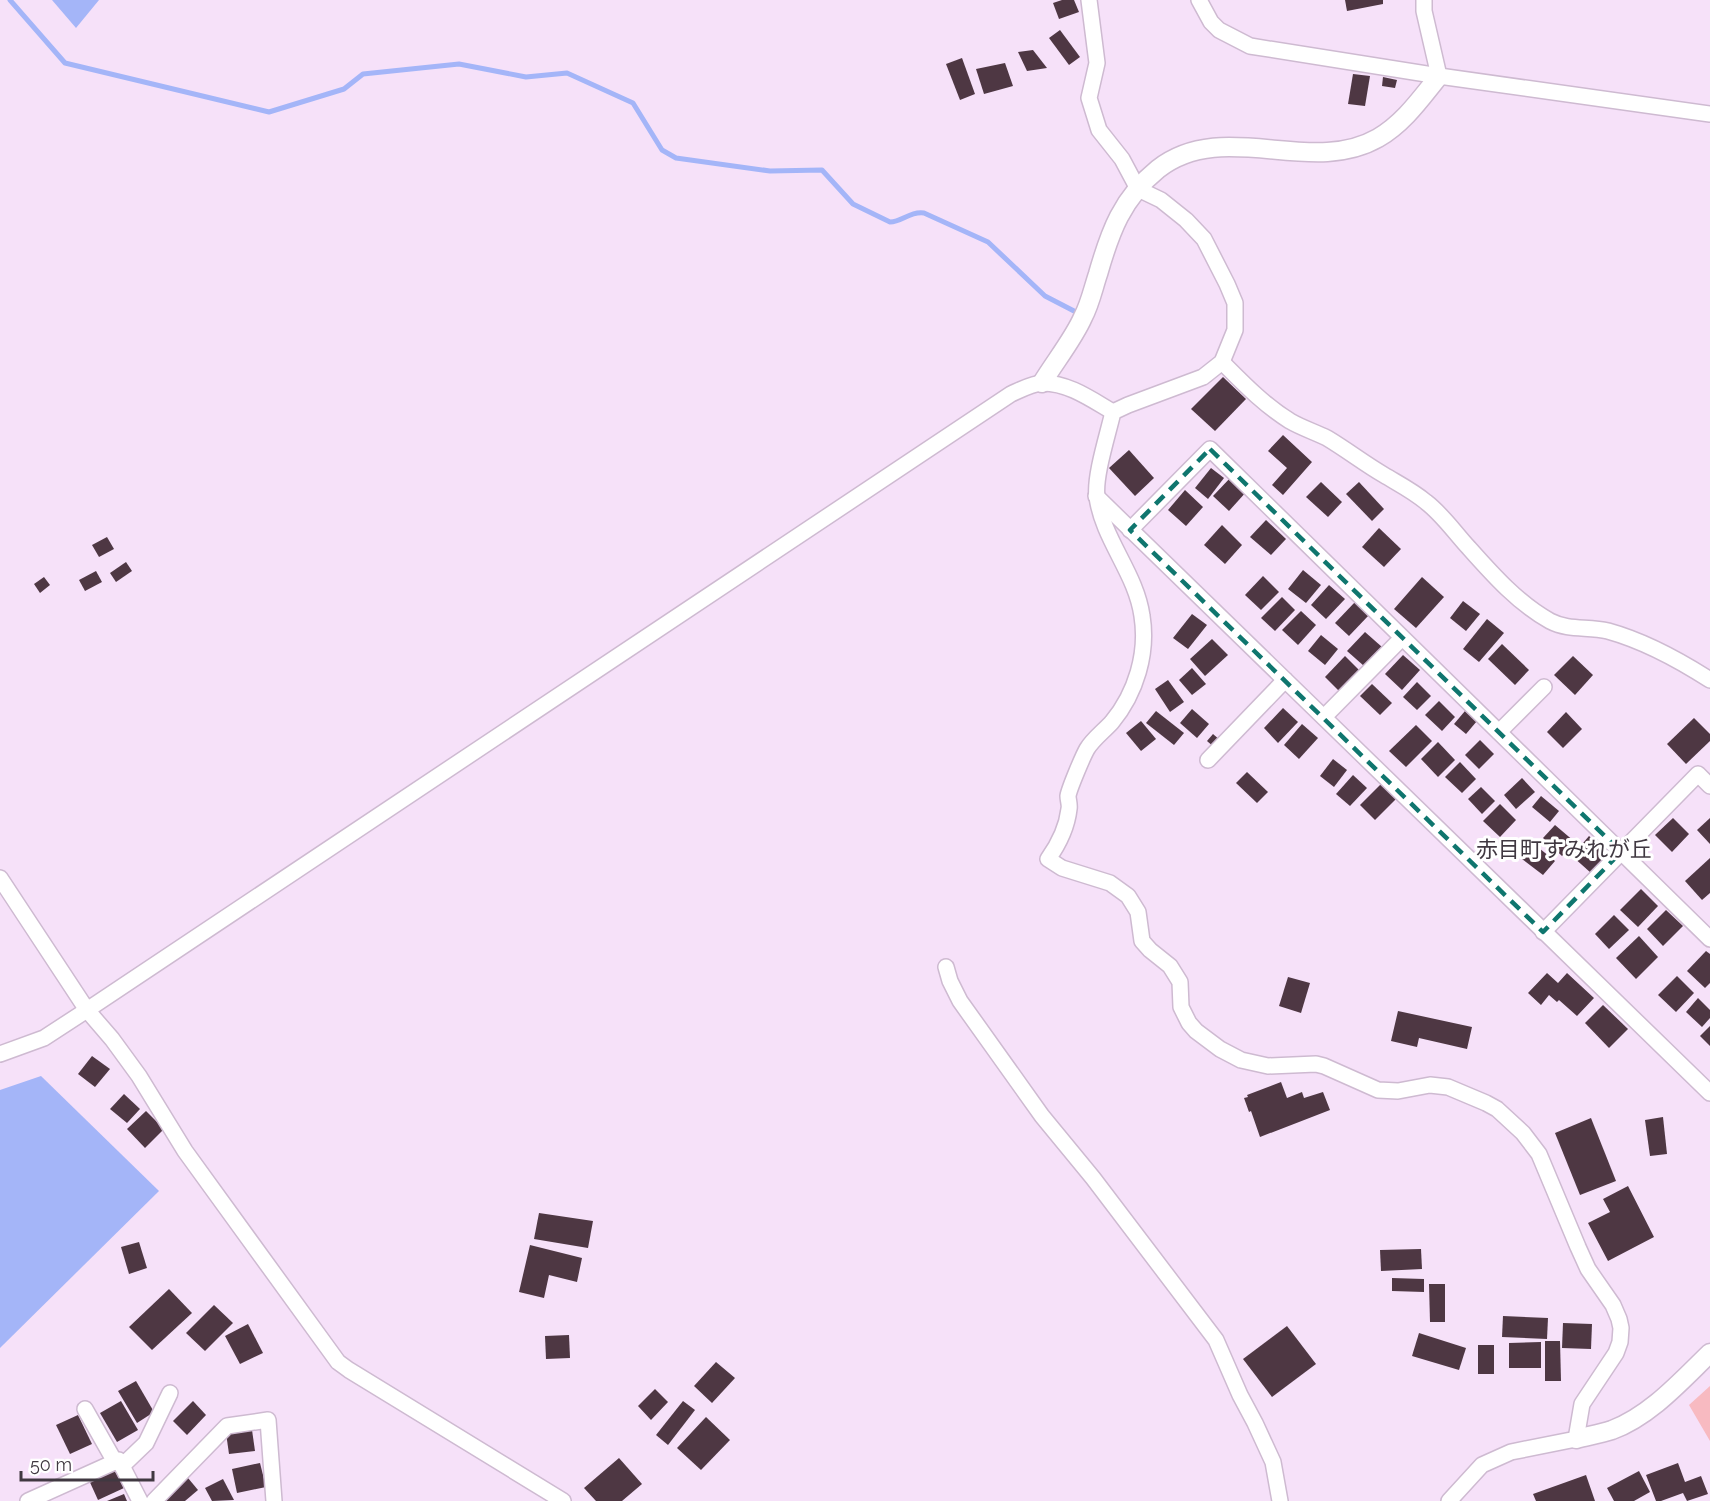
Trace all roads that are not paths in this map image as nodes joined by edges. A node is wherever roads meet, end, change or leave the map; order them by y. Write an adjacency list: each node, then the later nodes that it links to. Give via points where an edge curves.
1 (1089, 0): 6 (street, via 1097,63 1089,98 1099,130 1122,159)
2 (1199, 0): 4 (street, via 1219,30 1250,46)
3 (1424, 0): 4 (street)
4 (1439, 76): 5 (street); 6 (street, via 1397,125 1357,147 1304,152 1219,146 1176,158)
5 (1710, 114)
6 (1138, 189): 7 (street, via 1161,201 1204,239 1227,284 1235,303 1235,330); 8 (street, via 1120,212 1109,237 1083,319)
7 (1222, 362): 9 (street, via 1203,377); 14 (street, via 1276,412 1326,438 1428,503 1490,571 1538,614 1564,626 1599,629 1627,637)
8 (1042, 383): 9 (street, via 1065,387); 25 (street, via 1011,394)
9 (1113, 412): 10 (street)
10 (1096, 496): 11 (street); 31 (street, via 1112,543 1138,596 1144,646 1134,683 1123,704 1087,749 1068,795 1070,808 1064,830 1048,859 1062,868 1110,883 1128,896 1138,912 1142,941 1170,966 1180,982 1181,1007 1189,1023 1220,1049 1241,1060 1268,1066 1324,1066 1378,1090 1448,1087 1497,1109 1523,1133 1545,1165 1588,1269 1612,1305 1621,1328 1616,1353 1582,1404)
11 (1130, 530): 12 (street, via 1210,449); 13 (street)
12 (1402, 638): 16 (street); 17 (street)
13 (1285, 680): 16 (street); 18 (street)
14 (1710, 680)
15 (1544, 687): 17 (street)
16 (1324, 717): 22 (street)
17 (1499, 732): 20 (street)
18 (1208, 760)
19 (1710, 786): 20 (street, via 1698,774)
20 (1621, 852): 22 (street); 23 (street)
21 (0, 878): 25 (street)
22 (1543, 932): 27 (street)
23 (1710, 939)
24 (946, 967): 38 (street, via 960,1000 1042,1116 1216,1340 1273,1462)
25 (87, 1010): 26 (street, via 44,1038); 37 (street, via 139,1076 185,1151 338,1362)
26 (0, 1054)
27 (1710, 1093)
28 (1710, 1353): 31 (street, via 1636,1418 1612,1430)
29 (170, 1392): 32 (street, via 146,1443)
30 (85, 1409): 32 (street)
31 (1576, 1439): 39 (street, via 1511,1452 1482,1465)
32 (118, 1464): 33 (street); 34 (street)
33 (28, 1501)
34 (140, 1501)
35 (154, 1501): 36 (street, via 227,1426 268,1420)
36 (274, 1501)
37 (563, 1501)
38 (1280, 1501)
39 (1449, 1501)

